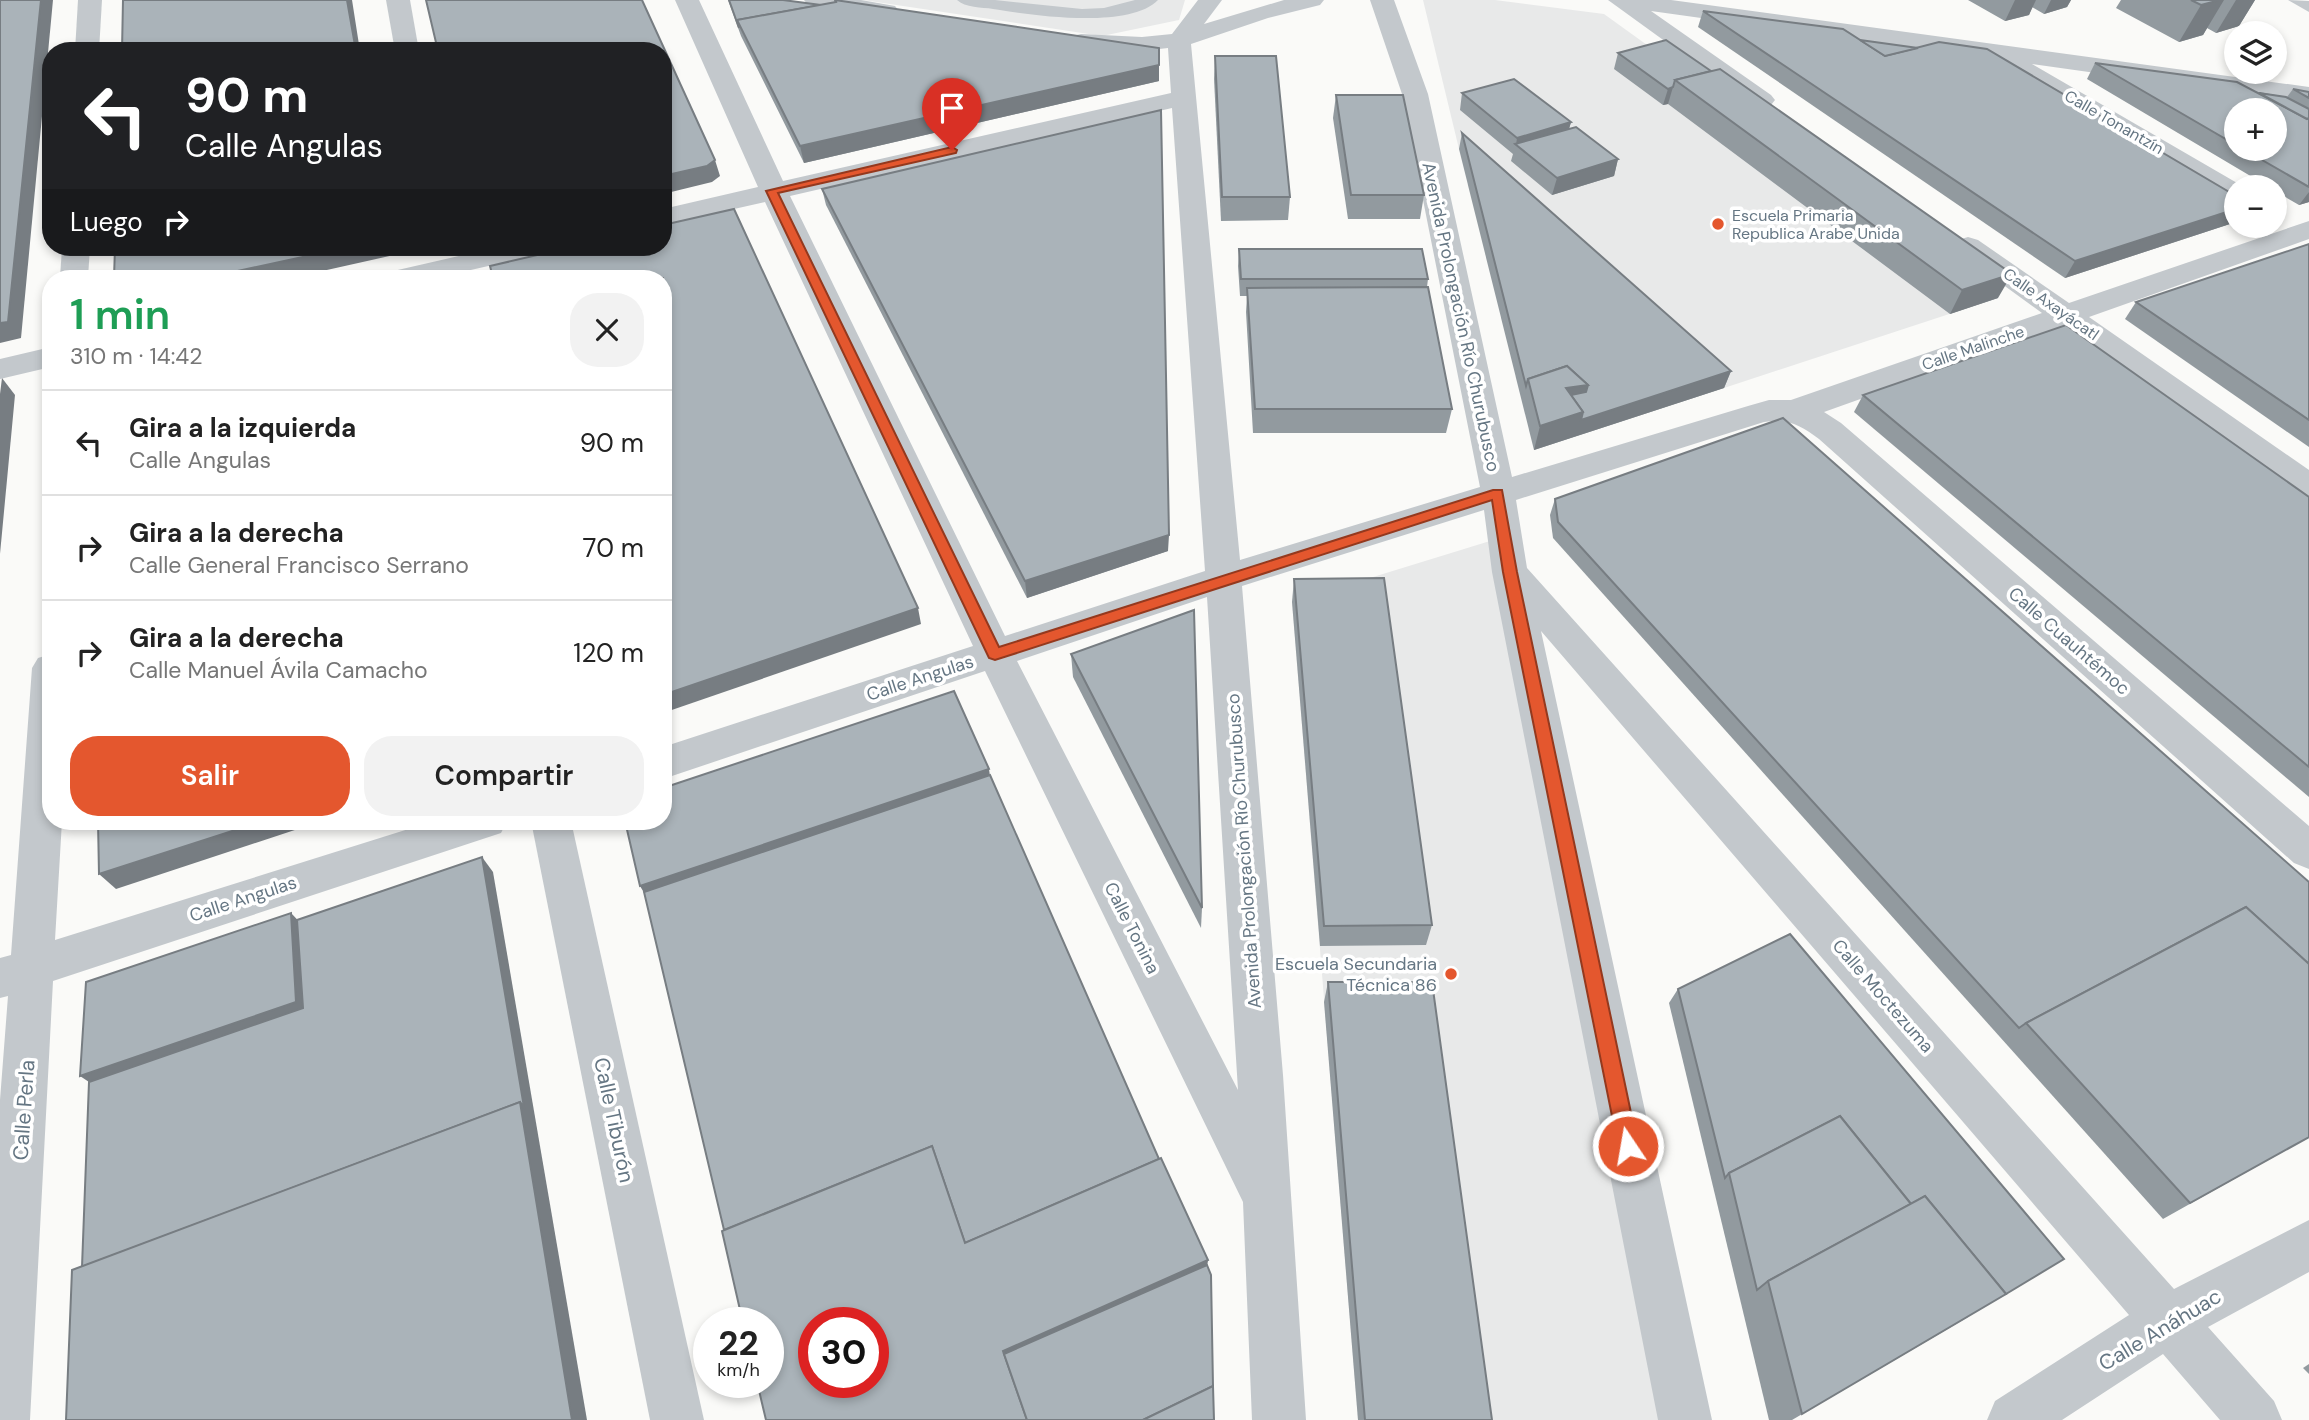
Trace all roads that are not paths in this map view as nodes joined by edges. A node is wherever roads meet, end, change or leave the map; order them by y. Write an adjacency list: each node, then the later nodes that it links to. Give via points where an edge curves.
1 (90, 0): 16 (street)
2 (398, 0): 17 (street)
3 (687, 0): 23 (street, Calle Tonina)
4 (816, 0): 13 (street)
5 (965, 0): 6 (lane, via 1072,16 1104,15)
6 (1150, 0)
7 (1210, 0): 15 (street)
8 (1312, 0): 15 (street)
9 (1382, 0): 36 (street, Avenida Prolongación Río Churubusco, via 1415,94)
10 (1619, 0): 18 (street); 21 (street)
11 (2296, 0): 12 (lane)
12 (2309, 7)
13 (912, 15)
14 (953, 21): 15 (street, via 1104,44)
15 (1179, 40): 20 (street, Avenida Prolongación Río Churubusco)
16 (88, 42)
17 (405, 42)
18 (1991, 50): 19 (street); 22 (street, Calle Tonantzín)
19 (2309, 95)
20 (1184, 98): 23 (street); 38 (street, Avenida Prolongación Río Churubusco)
21 (1788, 118)
22 (2224, 187)
23 (772, 191): 24 (street); 39 (street, Calle Tonina)
24 (672, 215)
25 (2287, 222): 27 (street)
26 (1944, 229): 31 (street, Calle Axayácatl)
27 (2306, 232): 31 (street, Calle Malinche)
28 (488, 256): 29 (street)
29 (447, 264): 30 (street)
30 (426, 270)
31 (2067, 315): 34 (street, Calle Malinche); 35 (street, Calle Axayácatl)
32 (42, 359): 33 (street)
33 (0, 369)
34 (1796, 410): 36 (street, Calle Malinche, via 1766,411); 44 (street, Calle Cuauhtémoc, via 1830,431)
35 (2309, 487)
36 (1497, 493): 37 (street, Avenida Prolongación Río Churubusco); 38 (street, Calle Angulas)
37 (1510, 572): 48 (street, Calle Moctezuma); 52 (street, Avenida Prolongación Río Churubusco)
38 (1224, 578): 39 (street, Calle Angulas); 46 (street, Avenida Prolongación Río Churubusco)
39 (995, 654): 41 (street, Calle Angulas); 46 (street, Calle Tonina)
40 (42, 749): 45 (street, Calle Perla)
41 (672, 760)
42 (459, 830): 45 (street, Calle Angulas)
43 (553, 830): 50 (street, Calle Tiburón)
44 (2309, 851)
45 (17, 973): 49 (street, Calle Perla)
46 (1269, 1202): 51 (street, Avenida Prolongación Río Churubusco)
47 (2309, 1245): 48 (street, Calle Anáhuac)
48 (2169, 1321): 53 (street, Calle Anáhuac); 54 (street, Calle Moctezuma)
49 (3, 1420)
50 (677, 1420)
51 (1279, 1420)
52 (1685, 1420)
53 (2014, 1420)
54 (2255, 1420)

